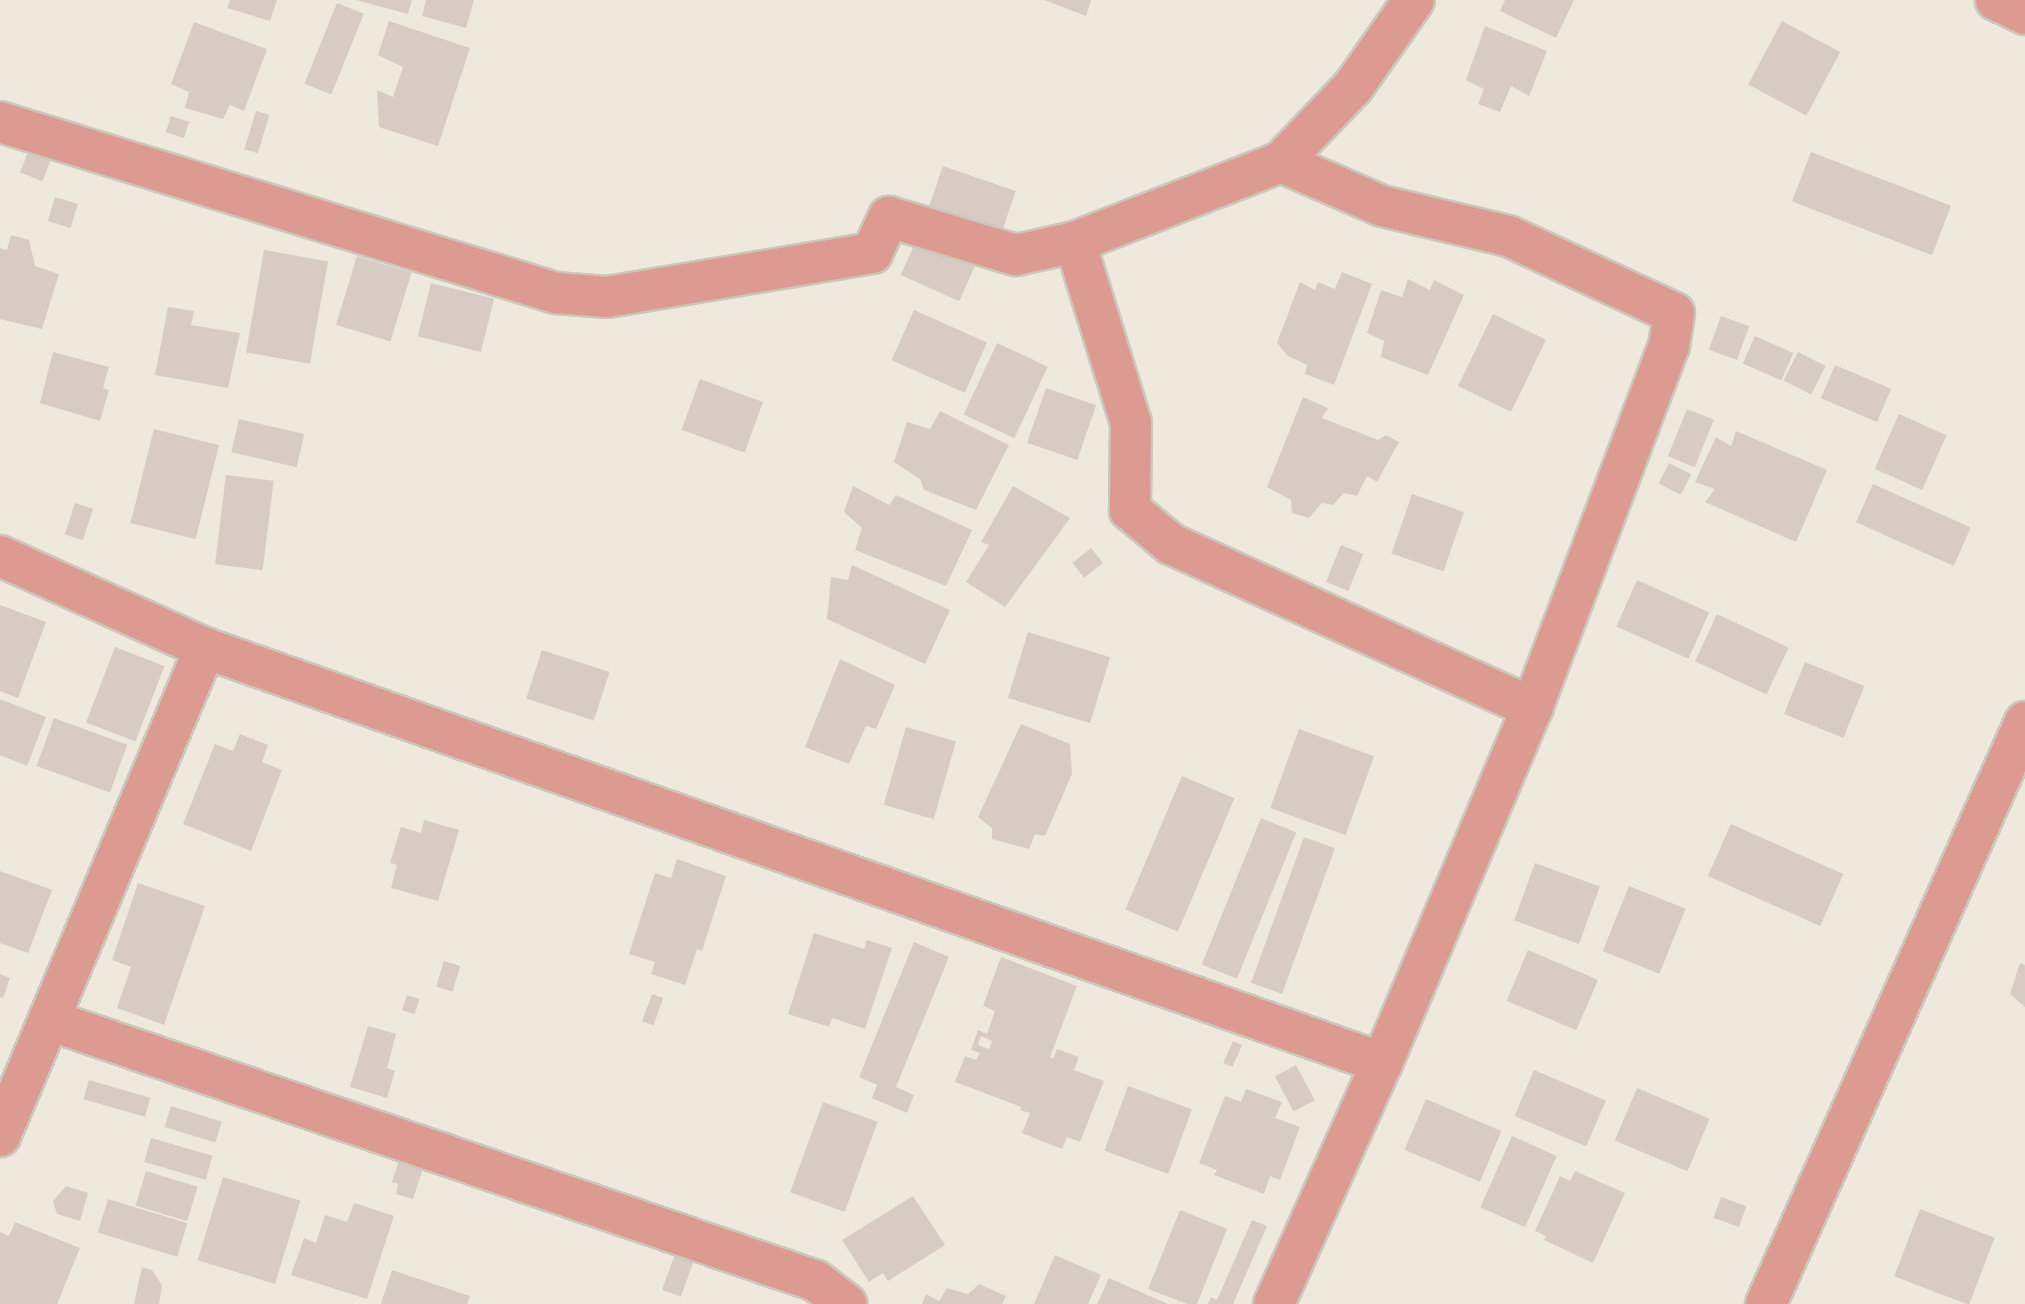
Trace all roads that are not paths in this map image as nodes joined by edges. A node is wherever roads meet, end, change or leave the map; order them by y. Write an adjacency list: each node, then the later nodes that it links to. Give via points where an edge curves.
1 (1414, 0): 5 (street, via 1353,87)
2 (1996, 0): 3 (street)
3 (2025, 14)
4 (0, 122): 6 (street, via 556,293 607,297 872,253 889,217 1016,255)
5 (1281, 162): 6 (street); 9 (street, via 1382,206 1508,236 1674,313 1669,346)
6 (1075, 242): 9 (street, via 1131,423 1130,510 1171,544)
7 (0, 556): 8 (street)
8 (205, 648): 11 (street); 12 (street)
9 (1532, 708): 12 (street)
10 (2025, 722): 16 (street)
11 (49, 1020): 13 (street); 14 (street, via 816,1281)
12 (1382, 1063): 15 (street)
13 (0, 1136)
14 (846, 1304)
15 (1274, 1304)
16 (1766, 1304)

